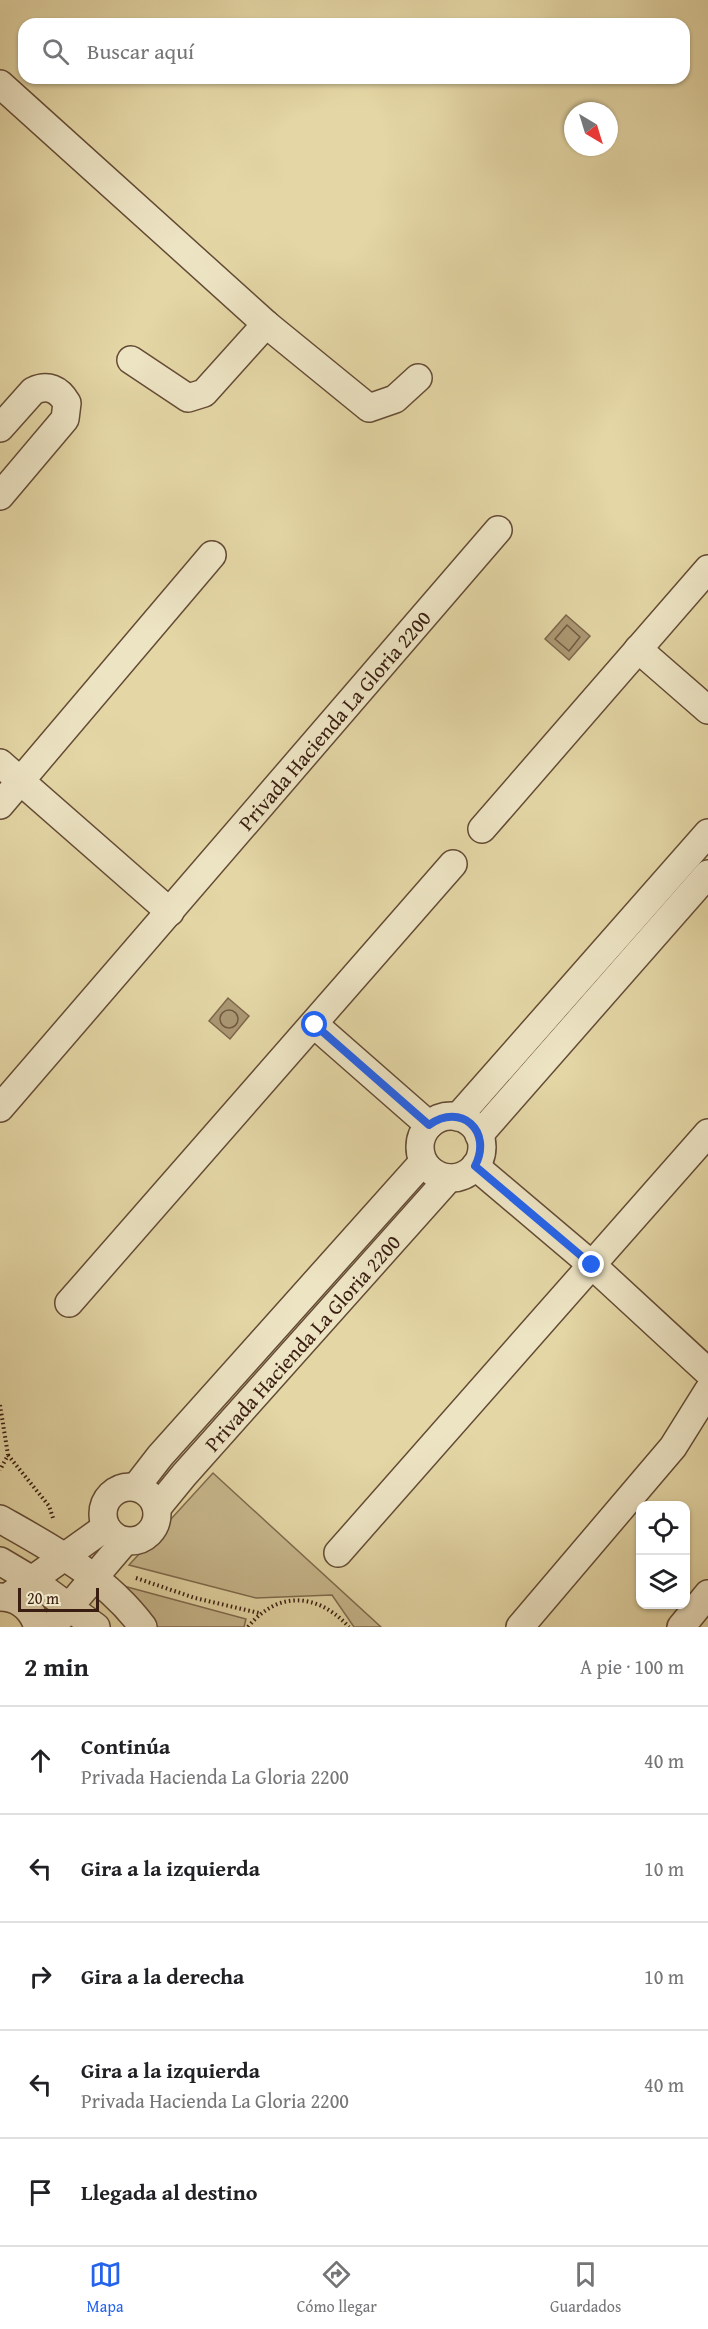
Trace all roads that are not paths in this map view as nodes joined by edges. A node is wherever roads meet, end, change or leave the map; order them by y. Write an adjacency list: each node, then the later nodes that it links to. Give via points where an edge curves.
1 (0, 84): 2 (street)
2 (266, 324): 3 (street, via 204,393 188,398); 4 (street, via 369,408 395,399)
3 (131, 360)
4 (418, 378)
5 (0, 428): 6 (street, via 38,388 51,387 67,403 65,419)
6 (0, 496)
7 (498, 530): 19 (street, Privada Hacienda La Gloria 2200)
8 (212, 555): 13 (street)
9 (708, 569): 10 (street)
10 (638, 649): 11 (street); 15 (street)
11 (708, 710)
12 (0, 763): 13 (street)
13 (21, 781): 14 (street); 19 (street)
14 (0, 805)
15 (482, 829)
16 (708, 833): 22 (street)
17 (453, 864): 20 (street)
18 (708, 874): 25 (street)
19 (170, 912): 21 (street, Privada Hacienda La Gloria 2200)
20 (315, 1025): 23 (street); 30 (street)
21 (0, 1108)
22 (458, 1117): 23 (street, via 447,1116); 25 (street, via 474,1126)
23 (429, 1125): 26 (street, via 420,1143)
24 (708, 1133): 29 (street)
25 (479, 1135): 27 (street, via 482,1145)
26 (423, 1162): 28 (street, via 430,1170); 33 (street, Privada Hacienda La Gloria 2200)
27 (475, 1166): 28 (street, via 459,1177); 29 (street)
28 (449, 1178): 34 (street, Privada Hacienda La Gloria 2200)
29 (592, 1265): 31 (street); 37 (street)
30 (69, 1303)
31 (708, 1372)
32 (708, 1391): 49 (street, via 673,1448)
33 (136, 1487): 34 (street, via 150,1494); 36 (street, via 116,1490 104,1506 102,1517)
34 (157, 1509): 36 (street, via 158,1518 143,1539)
35 (0, 1519): 38 (street)
36 (116, 1534): 38 (street); 40 (street)
37 (338, 1553)
38 (66, 1556): 40 (street); 41 (street)
39 (0, 1561): 41 (street)
40 (95, 1577): 44 (street); 48 (street)
41 (32, 1580): 43 (street); 44 (street)
42 (708, 1594): 50 (street)
43 (4, 1597): 45 (street, via 28,1609)
44 (69, 1606): 46 (street); 47 (street)
45 (38, 1627)
46 (52, 1627)
47 (96, 1627)
48 (143, 1627)
49 (520, 1627)
50 (681, 1627)

